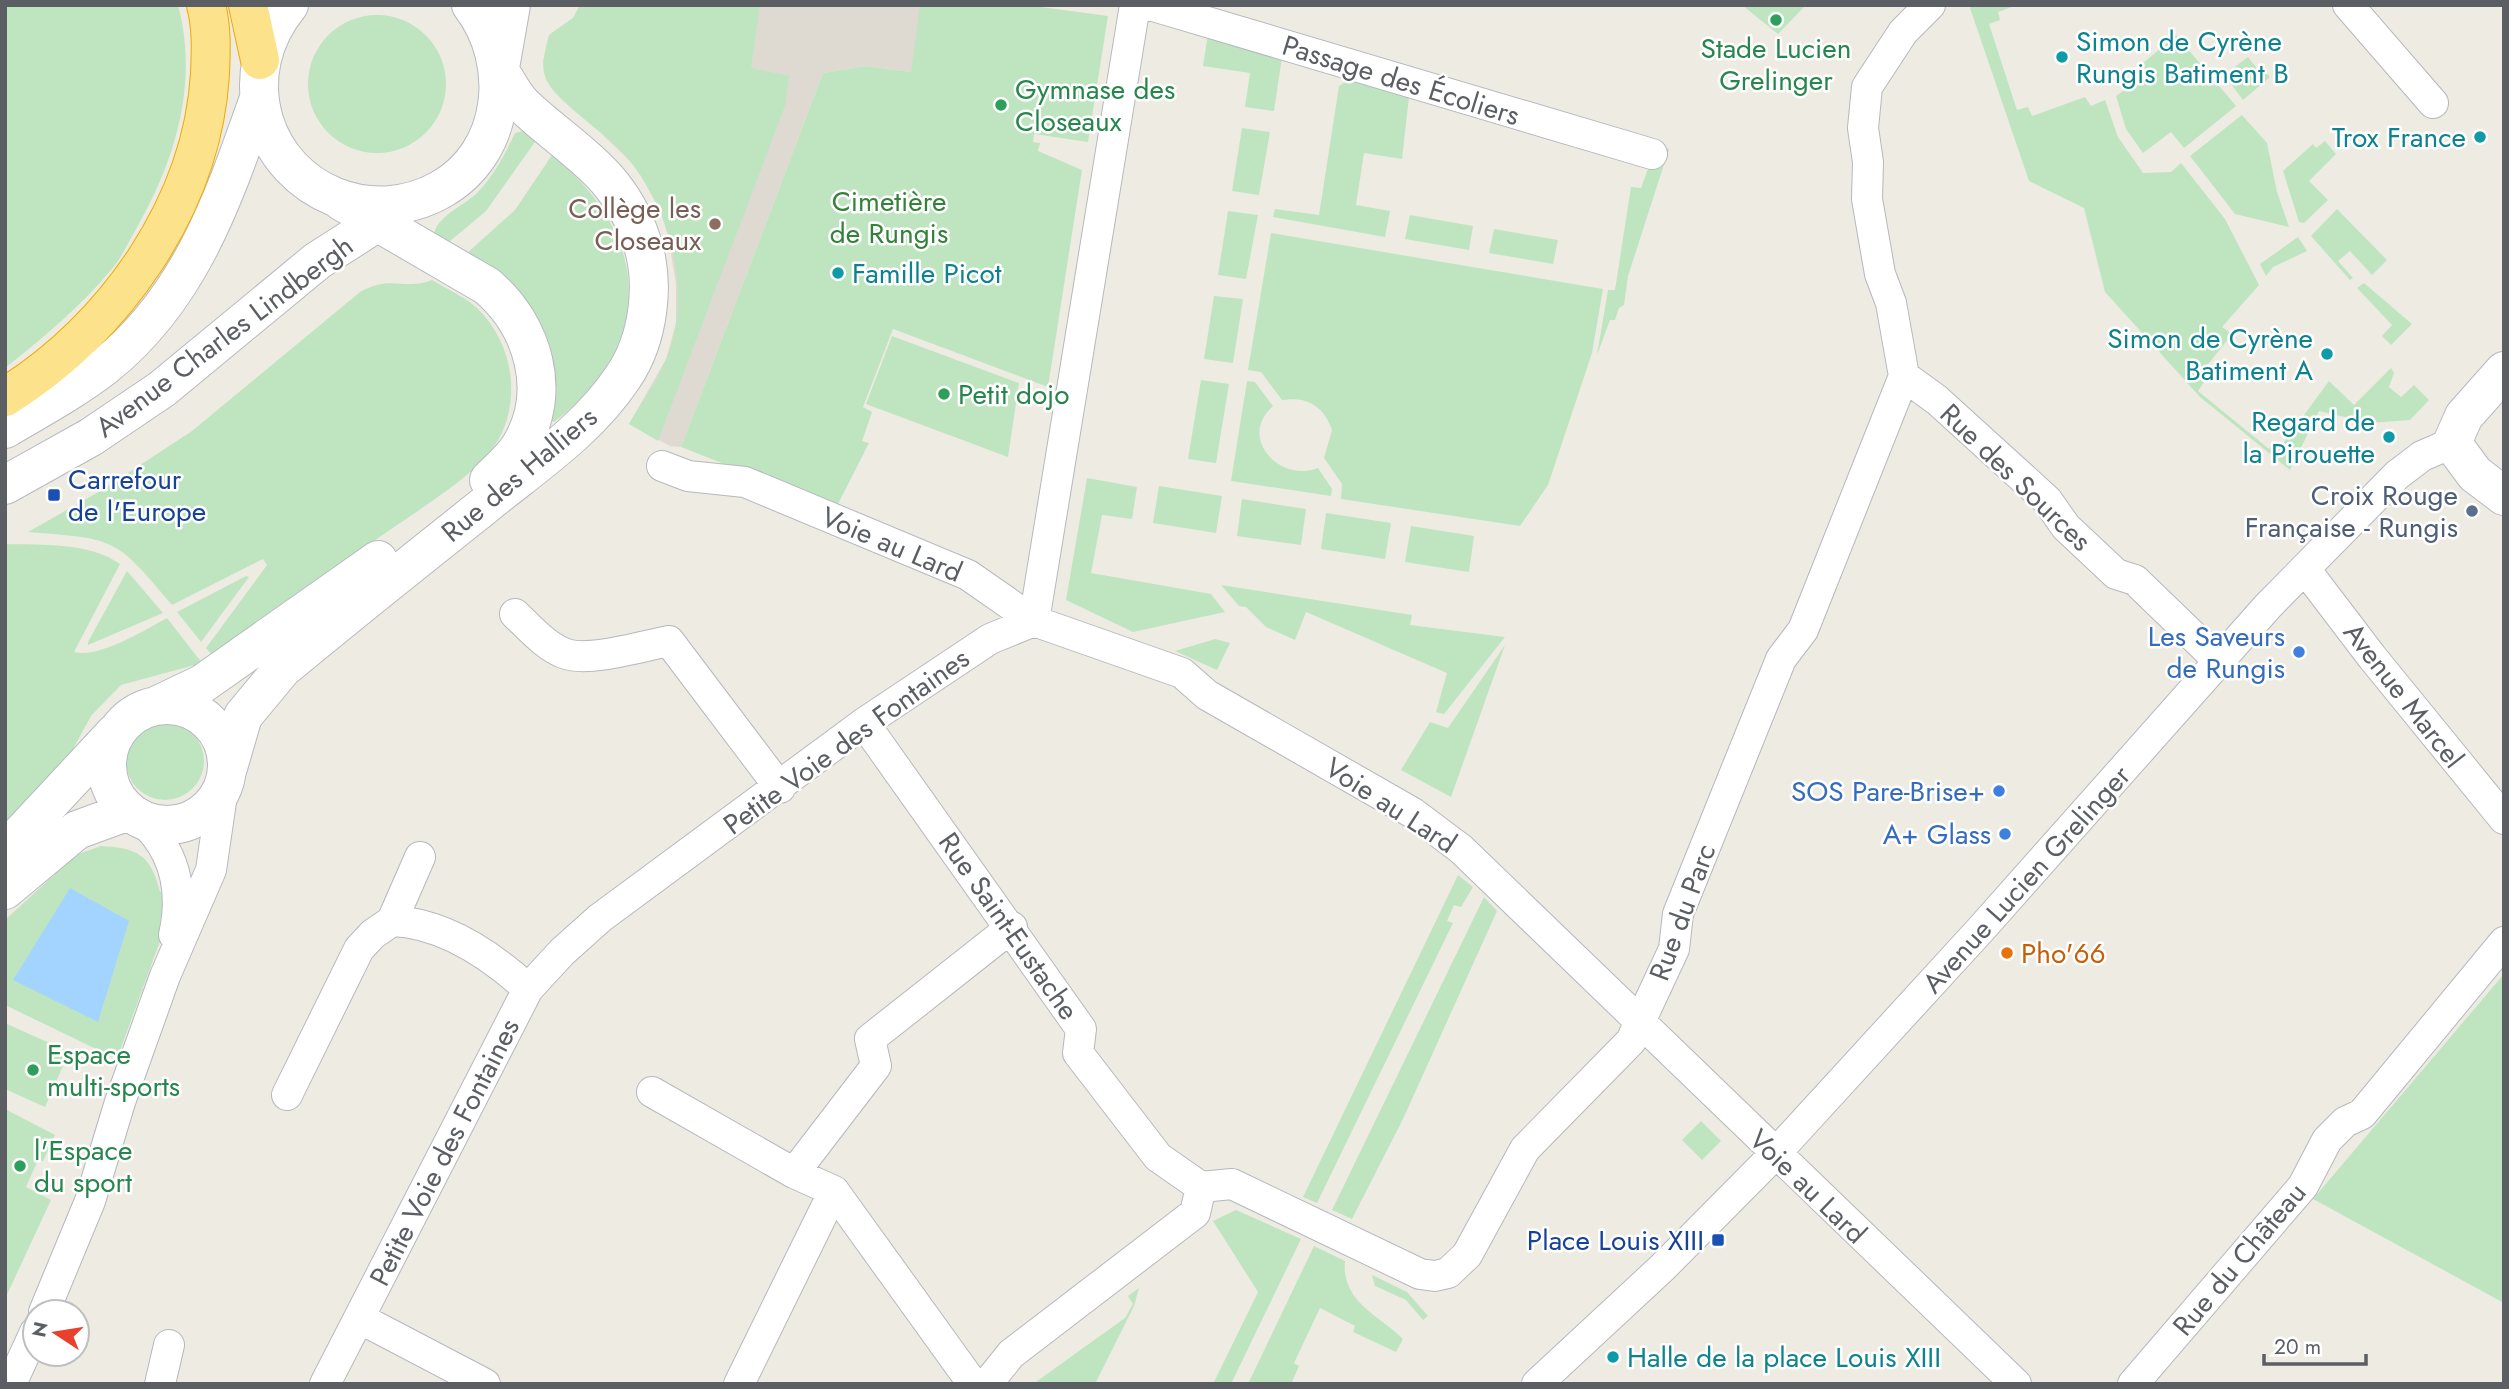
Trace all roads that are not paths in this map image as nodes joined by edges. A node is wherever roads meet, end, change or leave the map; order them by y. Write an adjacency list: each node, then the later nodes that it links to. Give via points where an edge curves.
1 (206, 5): 18 (highway, via 211,48 203,123 191,167 157,241 101,315)
2 (248, 5): 10 (highway)
3 (289, 5): 10 (street, via 275,22)
4 (471, 5): 11 (street, via 489,33)
5 (511, 5): 11 (street)
6 (1135, 5): 26 (street)
7 (1150, 5): 14 (street, Passage des Écoliers)
8 (1930, 5): 17 (street, via 1903,32 1867,88 1863,128 1867,199)
9 (2348, 5): 13 (street)
10 (260, 60): 12 (street)
11 (500, 71): 15 (street, via 495,119 471,165 441,190); 31 (street, Rue des Halliers, via 522,104 593,162 641,238 648,265 645,323 638,350 624,376 583,426 282,669 243,716)
12 (258, 101): 15 (street, Rue des Halliers, via 270,140 294,173 341,201); 19 (street, Avenue Charles Lindbergh, via 215,220 172,294 106,365)
13 (2433, 103)
14 (1652, 154)
15 (390, 214): 22 (street, Avenue Charles Lindbergh, via 317,261 162,389 91,437); 28 (street, Rue des Halliers, via 500,297 522,326 536,374 534,404 520,446 479,490 202,684)
16 (2504, 371): 20 (street, via 2464,416)
17 (1903, 376): 27 (street, Rue des Sources, via 1937,400 2048,500 2066,527 2116,574 2135,580); 43 (street, Rue du Parc, via 1803,630 1781,659 1678,914 1674,949)
18 (5, 397)
19 (5, 429)
20 (2452, 443): 23 (street, via 2475,474); 24 (street, Avenue Lucien Grelinger, via 2422,456 2397,475)
21 (662, 466): 26 (street, Voie au Lard, via 688,476 745,482 956,570)
22 (5, 485)
23 (2504, 496)
24 (2305, 569): 27 (street, Avenue Lucien Grelinger); 34 (street, Avenue Marcel)
25 (515, 614): 32 (street, via 541,639 567,654 592,655 669,641)
26 (1034, 621): 29 (street, Petite Voie des Fontaines, via 990,639); 43 (street, Voie au Lard, via 1182,673 1208,695 1413,813 1461,849)
27 (2221, 663): 46 (street, Avenue Lucien Grelinger)
28 (158, 705): 30 (street, via 138,712); 31 (street, via 185,707 208,721 223,744)
29 (864, 723): 32 (street, Petite Voie des Fontaines); 39 (street, Rue Saint-Eustache)
30 (121, 726): 33 (street, via 110,747 107,770 114,793); 35 (street)
31 (225, 776): 33 (street, via 219,795 197,816 169,824); 41 (street, Rue des Halliers, via 211,870)
32 (780, 788): 42 (street, Petite Voie des Fontaines, via 600,918)
33 (134, 814): 37 (street, via 77,830); 41 (street, Rue des Halliers, via 162,840 178,884 177,921)
34 (2504, 819)
35 (5, 851)
36 (420, 857): 38 (street)
37 (5, 890)
38 (392, 921): 42 (street, via 430,927 498,961); 45 (street, via 359,949)
39 (1012, 927): 47 (street, via 870,1039 876,1066); 48 (street, Rue Saint-Eustache, via 1081,1030 1078,1053 1158,1157)
40 (2504, 942): 63 (street, Rue du Château, via 2362,1114 2345,1122 2327,1140 2303,1186)
41 (165, 976): 50 (street, Rue des Halliers, via 90,1201)
42 (528, 989): 51 (street, Petite Voie des Fontaines)
43 (1640, 1019): 46 (street, Voie au Lard); 48 (street, Rue du Parc, via 1630,1041 1525,1149 1467,1255 1448,1273 1420,1274 1232,1184)
44 (652, 1092): 47 (street)
45 (287, 1095)
46 (1775, 1154): 61 (street, Avenue Lucien Grelinger); 62 (street, Voie au Lard)
47 (794, 1173): 49 (street)
48 (1201, 1187): 60 (street, via 1195,1213 1011,1354)
49 (834, 1191): 58 (street); 59 (street)
50 (50, 1298)
51 (359, 1318): 56 (street, Petite Voie des Fontaines); 57 (street)
52 (169, 1345): 55 (street)
53 (21, 1362): 54 (street)
54 (11, 1384)
55 (160, 1384)
56 (325, 1384)
57 (485, 1384)
58 (739, 1384)
59 (973, 1384)
60 (987, 1384)
61 (1537, 1384)
62 (2016, 1384)
63 (2133, 1384)

